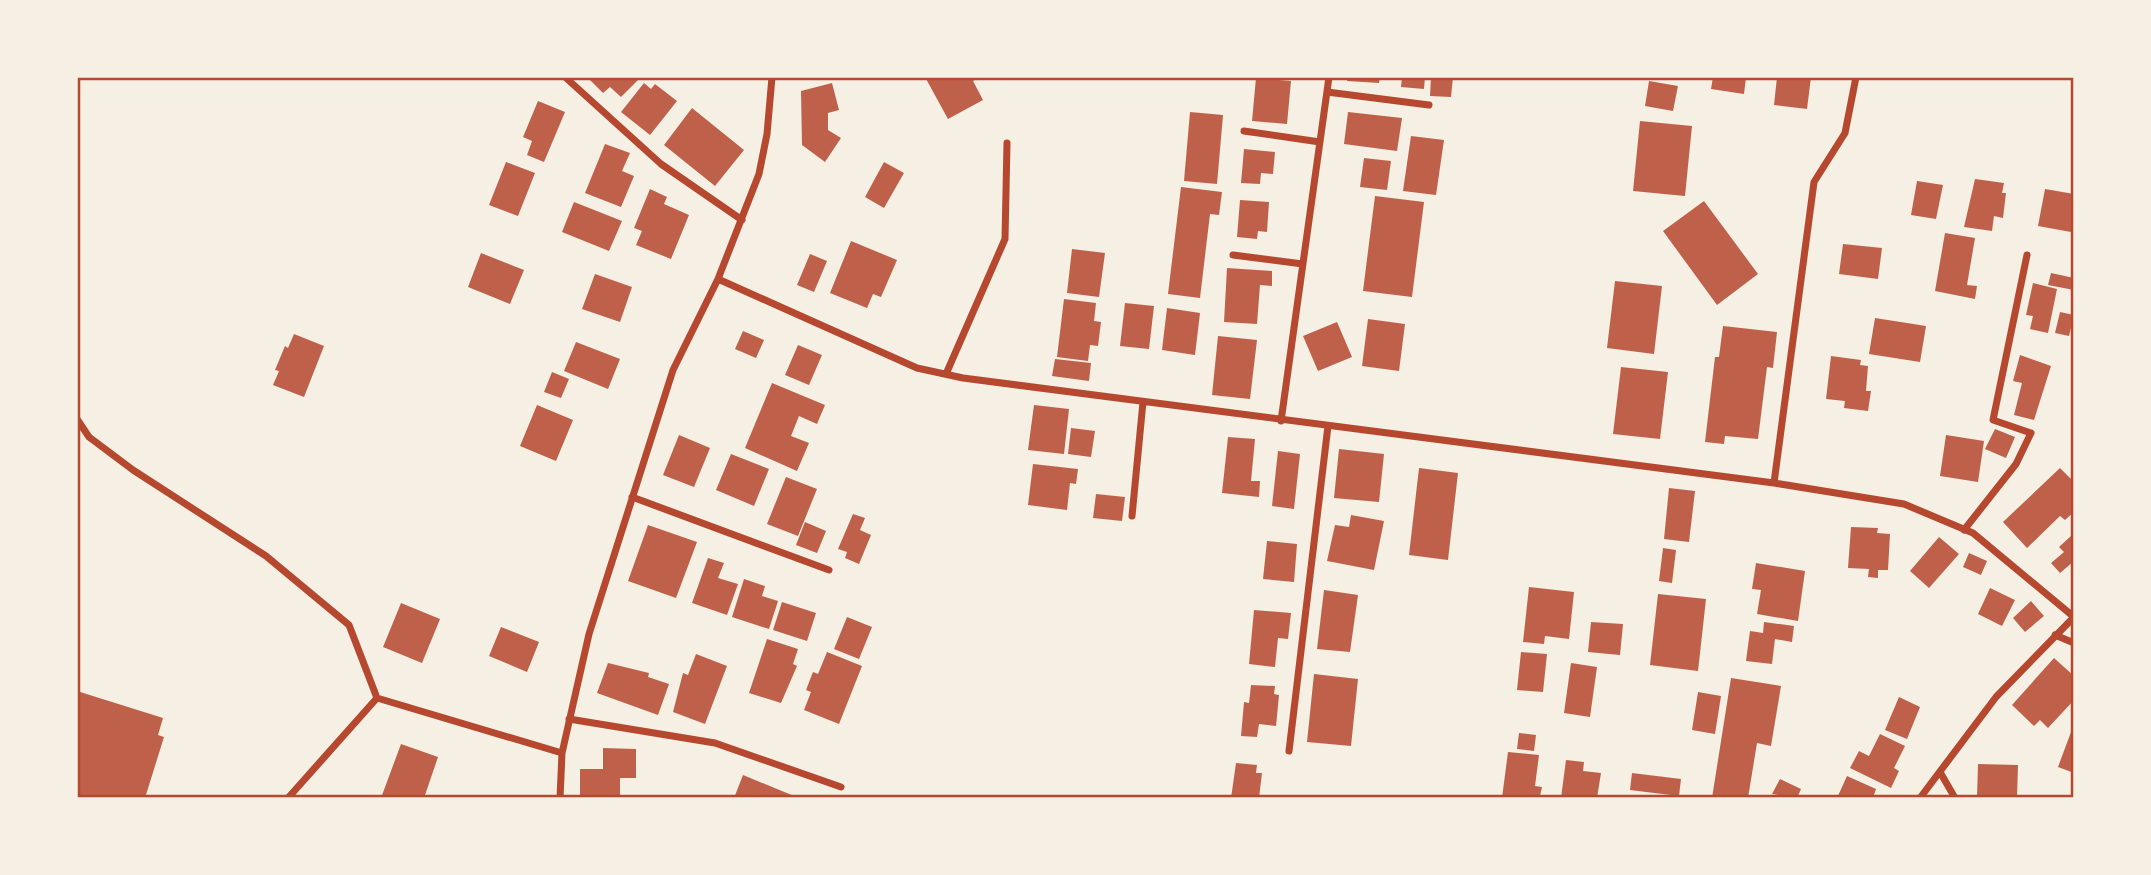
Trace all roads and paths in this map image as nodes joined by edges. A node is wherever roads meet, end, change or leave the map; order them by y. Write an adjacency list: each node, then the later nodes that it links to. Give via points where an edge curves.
1 (565, 77): 10 (street, via 661,164)
2 (772, 77): 10 (street, via 765,148)
3 (1329, 77): 5 (street)
4 (1856, 77): 20 (street, via 1844,133 1814,182)
5 (1327, 92): 6 (street); 9 (street)
6 (1429, 105)
7 (1244, 131): 9 (street)
8 (1007, 142): 15 (street, via 1005,239)
9 (1320, 142): 13 (street)
10 (742, 220): 14 (street)
11 (2027, 255): 23 (street, via 1993,420 2031,433 2016,464)
12 (1233, 256): 13 (street)
13 (1303, 264): 18 (street)
14 (718, 279): 15 (street, via 917,368); 21 (street, via 673,370)
15 (946, 374): 16 (street)
16 (1143, 402): 18 (street); 22 (street)
17 (77, 419): 28 (street, via 89,437 132,470 266,556 349,625)
18 (1282, 421): 19 (street)
19 (1328, 426): 20 (street); 30 (street)
20 (1774, 484): 23 (street, via 1904,504)
21 (632, 497): 24 (street); 29 (street, via 589,634)
22 (1132, 516)
23 (1964, 530): 25 (street)
24 (829, 570)
25 (2074, 617): 26 (street)
26 (2055, 635): 27 (street); 32 (street, via 1996,697)
27 (2074, 643)
28 (377, 698): 31 (street); 34 (street)
29 (569, 719): 31 (street); 33 (street, via 715,743)
30 (1289, 751)
31 (562, 753): 35 (street)
32 (1940, 772): 36 (street); 37 (street)
33 (841, 787)
34 (288, 798)
35 (561, 798)
36 (1920, 798)
37 (1955, 798)

